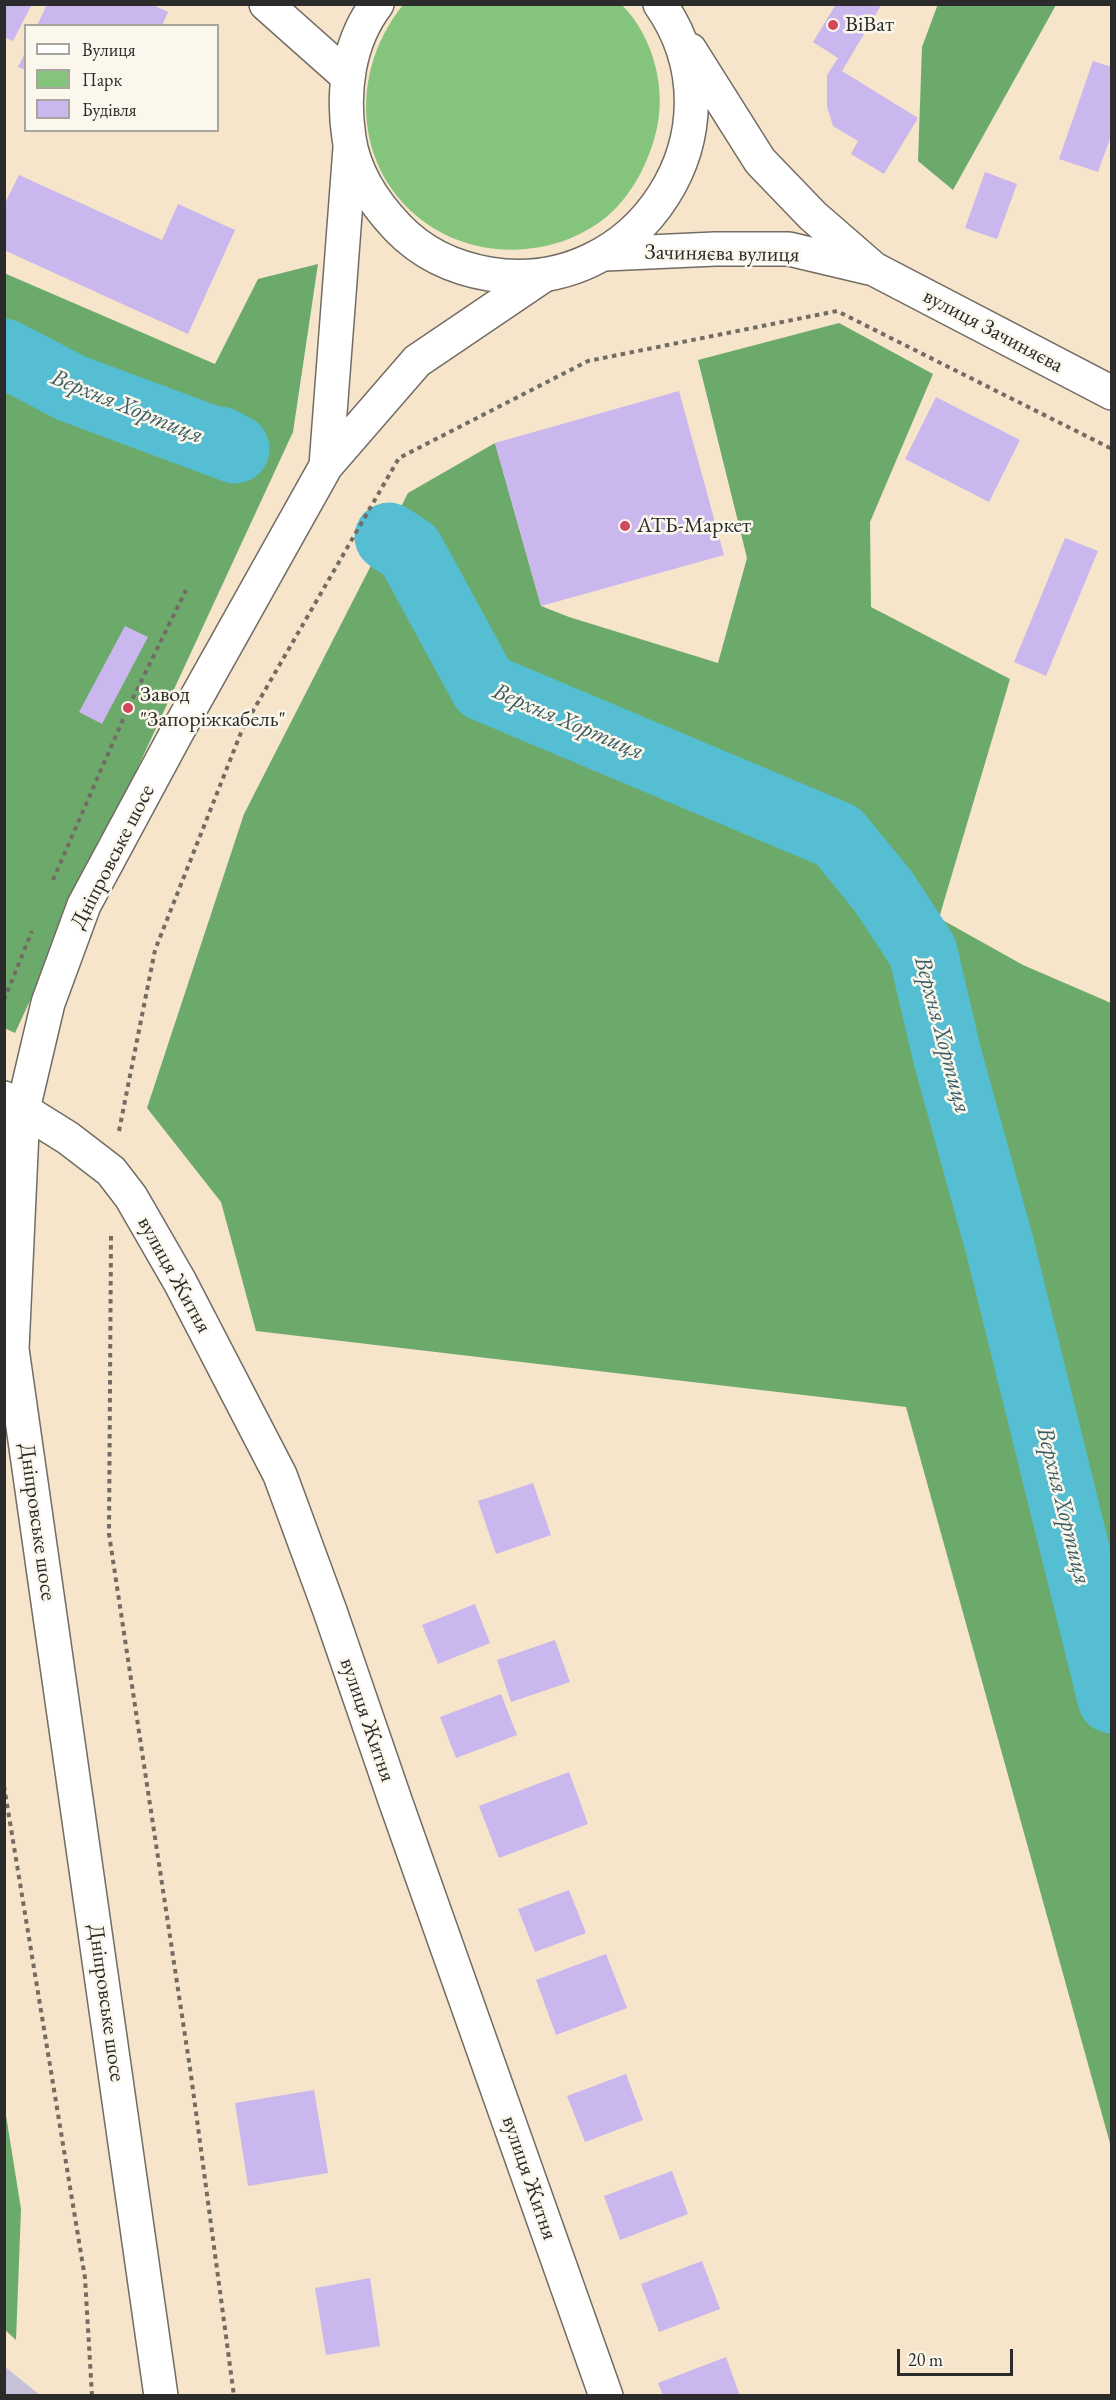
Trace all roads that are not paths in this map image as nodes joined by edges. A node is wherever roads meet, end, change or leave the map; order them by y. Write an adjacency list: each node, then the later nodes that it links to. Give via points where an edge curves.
1 (266, 4): 5 (street)
2 (356, 4): 5 (street)
3 (377, 4): 5 (street, via 356,42)
4 (667, 14): 7 (street, via 686,59 692,96 689,134 679,170 660,203 636,232); 8 (street, via 760,161 813,216)
5 (347, 76): 6 (street, via 345,112)
6 (350, 148): 9 (street, via 363,182 382,212 408,238 439,258 472,271 508,277); 11 (street)
7 (605, 254): 8 (street, Зачиняєва вулиця, via 789,249); 9 (street)
8 (874, 269): 10 (street, вулиця Зачиняєва)
9 (544, 275): 11 (street, Дніпровське шосе, via 417,361)
10 (1112, 393)
11 (326, 466): 12 (street, Дніпровське шосе, via 84,905)
12 (14, 1104): 13 (street, Дніпровське шосе, via 12,1349); 14 (street, вулиця Житня, via 111,1171 131,1197 180,1282 280,1475)
13 (161, 2396)
14 (606, 2396)

